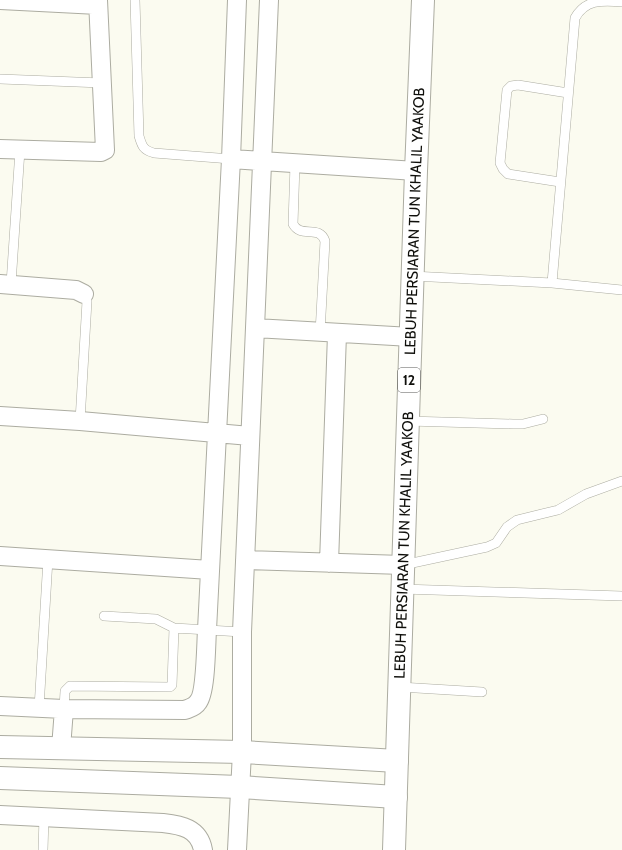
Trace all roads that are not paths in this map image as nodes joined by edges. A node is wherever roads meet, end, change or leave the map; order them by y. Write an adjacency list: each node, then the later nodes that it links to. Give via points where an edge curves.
1 (0, 0): 6 (street)
2 (135, 0): 13 (lane, via 139,136 142,145 147,152)
3 (237, 0): 13 (street)
4 (269, 0): 14 (street)
5 (423, 0): 16 (main road, LEBUH PERSIARAN TUN KHALIL YAAKOB / 12)
6 (98, 2): 9 (street)
7 (622, 2): 10 (lane, via 588,2 577,12 574,18)
8 (0, 79): 9 (lane)
9 (102, 83): 12 (street, via 105,150)
10 (568, 93): 17 (lane); 17 (lane, via 518,85 506,90 500,163 503,169 508,174)
11 (0, 149): 12 (street)
12 (20, 150): 20 (lane)
13 (231, 159): 14 (street); 30 (street)
14 (262, 161): 15 (street); 23 (street)
15 (295, 164): 16 (street); 24 (lane, via 293,224 300,231 317,232 325,241)
16 (416, 171): 18 (main road, LEBUH PERSIARAN TUN KHALIL YAAKOB / 12)
17 (560, 182): 19 (lane)
18 (412, 276): 19 (lane); 25 (main road, LEBUH PERSIARAN TUN KHALIL YAAKOB / 12)
19 (552, 283): 21 (lane)
20 (6, 284): 22 (street, via 76,290)
21 (622, 290)
22 (84, 294): 28 (lane, via 86,300)
23 (255, 328): 24 (street); 31 (street)
24 (328, 333): 25 (street); 36 (street)
25 (411, 337): 29 (main road, LEBUH PERSIARAN TUN KHALIL YAAKOB / 12)
26 (0, 416): 28 (street)
27 (543, 419): 29 (lane, via 523,424)
28 (80, 421): 30 (street)
29 (408, 421): 37 (main road, LEBUH PERSIARAN TUN KHALIL YAAKOB / 12)
30 (217, 433): 31 (street); 38 (street)
31 (250, 436): 35 (street)
32 (622, 481): 37 (lane, via 586,494 558,510 517,520 496,543 487,548)
33 (0, 556): 34 (street)
34 (48, 559): 38 (street); 48 (lane)
35 (245, 560): 36 (street); 44 (street)
36 (329, 563): 37 (street)
37 (403, 565): 39 (main road, LEBUH PERSIARAN TUN KHALIL YAAKOB / 12)
38 (210, 570): 43 (street)
39 (402, 589): 40 (lane); 45 (main road, LEBUH PERSIARAN TUN KHALIL YAAKOB / 12)
40 (622, 596)
41 (104, 616): 42 (lane, via 156,619)
42 (174, 628): 43 (lane); 49 (lane, via 170,687 70,686 65,690)
43 (207, 630): 44 (lane); 49 (street, via 202,692 199,702 193,707 185,710)
44 (242, 632): 52 (street)
45 (400, 687): 46 (lane); 53 (main road, LEBUH PERSIARAN TUN KHALIL YAAKOB / 12)
46 (482, 692)
47 (0, 706): 48 (street)
48 (39, 708): 49 (street)
49 (64, 708): 51 (street)
50 (0, 747): 51 (main road)
51 (61, 748): 52 (main road)
52 (242, 752): 53 (main road); 55 (street)
53 (397, 761): 56 (main road, LEBUH PERSIARAN TUN KHALIL YAAKOB / 12)
54 (0, 778): 55 (main road)
55 (239, 787): 56 (main road); 61 (street)
56 (396, 796): 62 (main road, LEBUH PERSIARAN TUN KHALIL YAAKOB / 12)
57 (0, 815): 58 (street)
58 (44, 817): 59 (lane); 60 (street, via 182,825 199,838)
59 (43, 850)
60 (203, 850)
61 (237, 850)
62 (394, 850)

